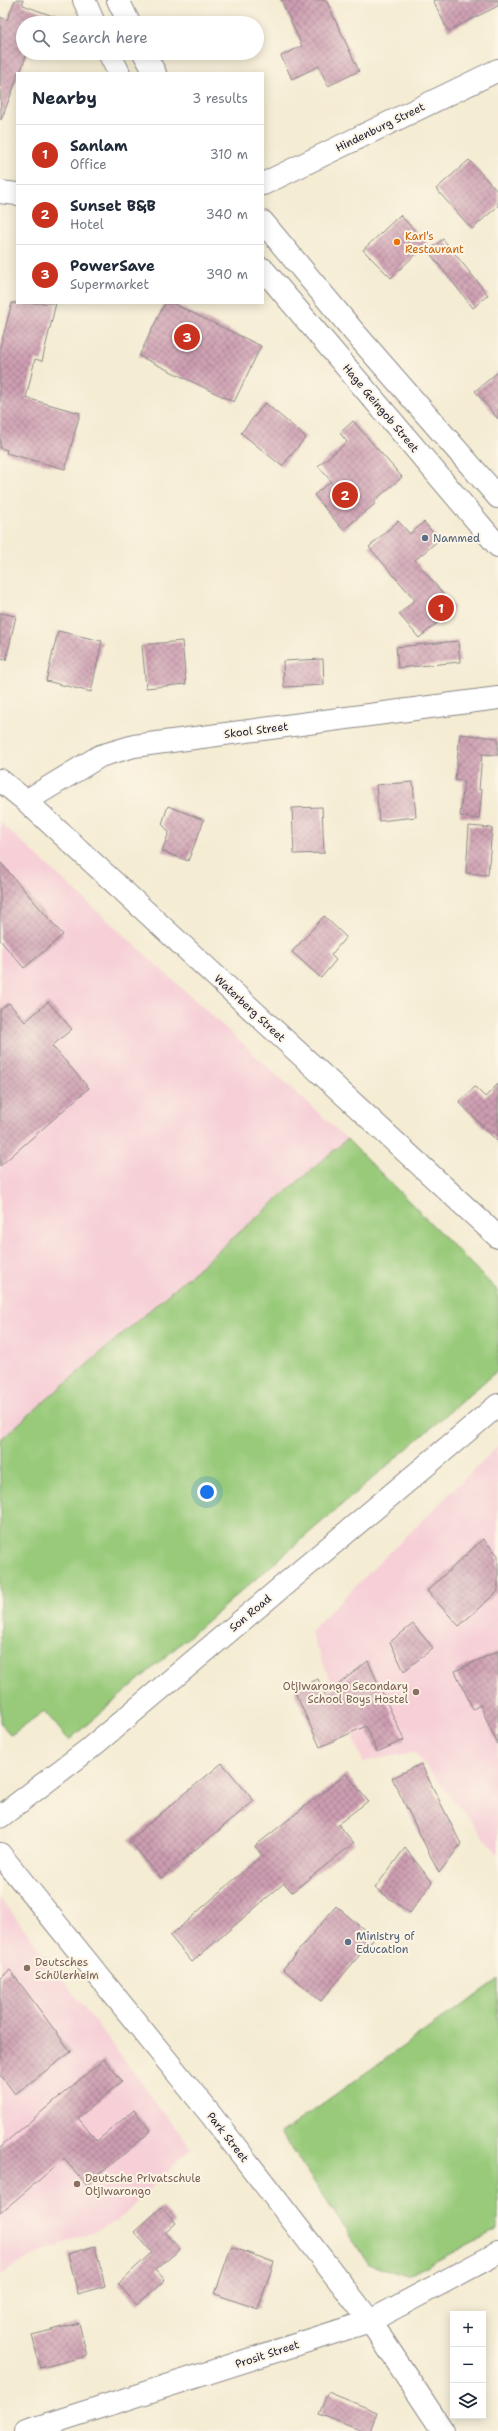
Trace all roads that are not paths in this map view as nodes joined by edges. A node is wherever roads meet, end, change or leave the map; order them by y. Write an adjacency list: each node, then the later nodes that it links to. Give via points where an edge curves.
1 (84, 0): 3 (main road)
2 (118, 0): 4 (main road)
3 (91, 16)
4 (126, 16)
5 (112, 60): 8 (main road)
6 (148, 60): 9 (main road)
7 (498, 70): 10 (main road, Hindenburg Street)
8 (118, 72)
9 (154, 72)
10 (264, 184)
11 (0, 192): 12 (main road)
12 (16, 194)
13 (264, 223): 15 (main road, via 355,333)
14 (264, 270): 16 (main road, Hage Geingob Street)
15 (498, 497)
16 (498, 546)
17 (498, 698): 19 (main road, Skool Street, via 134,746 100,756)
18 (0, 780): 19 (main road, Waterberg Street)
19 (26, 801): 20 (main road, Waterberg Street)
20 (498, 1237)
21 (498, 1405): 22 (main road, Son Road, via 90,1749)
22 (0, 1818)
23 (0, 1854): 25 (main road, Park Street, via 211,2114)
24 (498, 2253): 25 (main road, Prosit Street)
25 (370, 2321): 26 (main road, Prosit Street); 27 (main road, Park Street)
26 (26, 2431)
27 (444, 2431)

